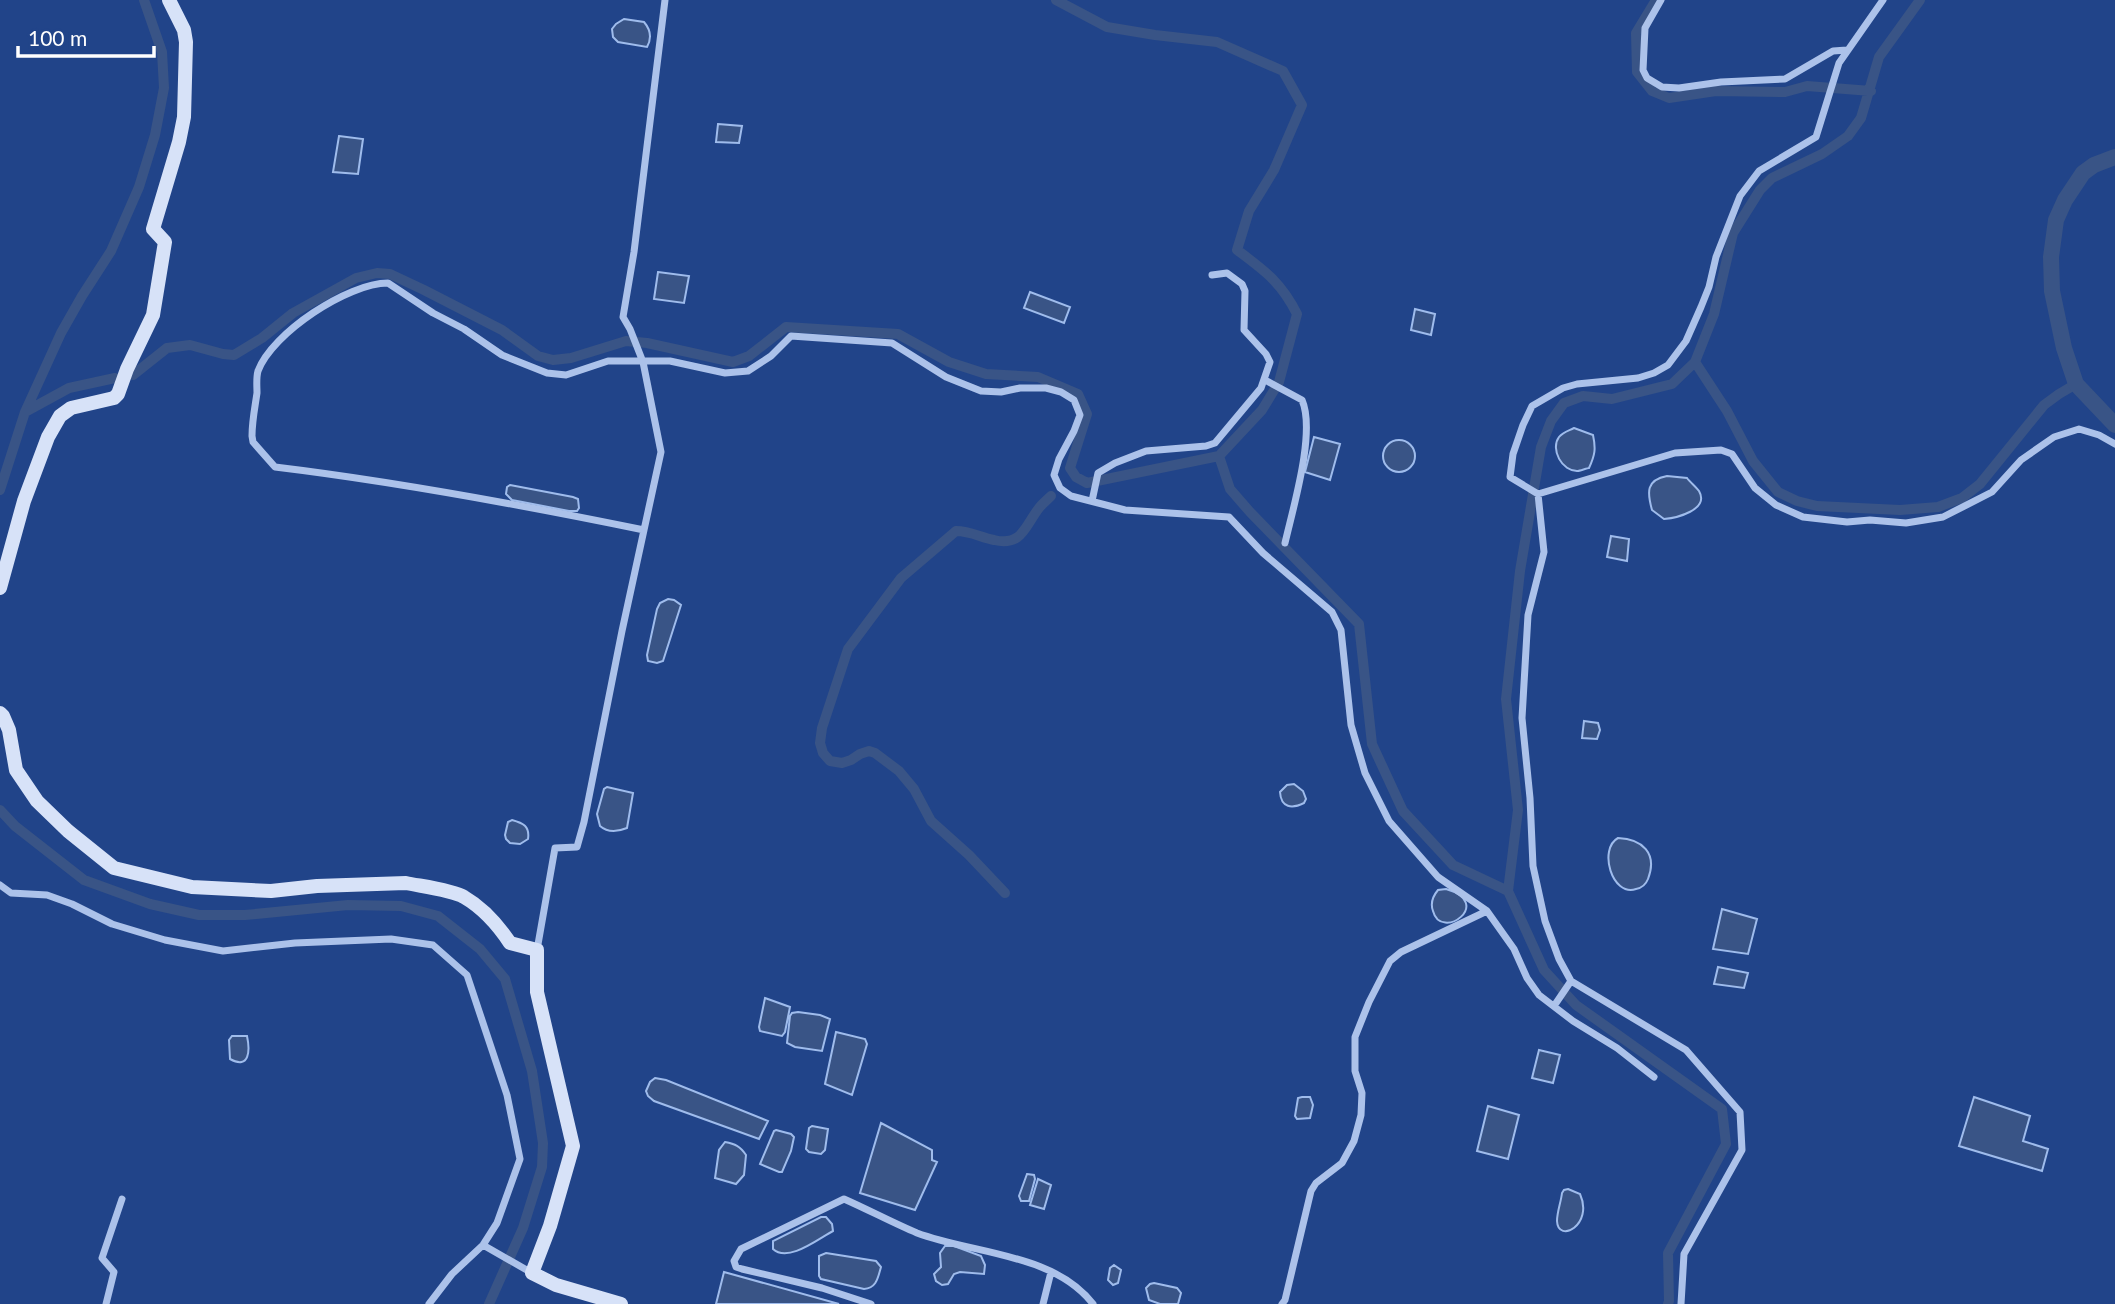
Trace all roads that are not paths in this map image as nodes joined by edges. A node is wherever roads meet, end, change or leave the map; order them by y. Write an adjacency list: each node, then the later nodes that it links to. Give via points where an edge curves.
1 (169, 0): 14 (street, via 186,42 184,117 153,229 165,242 153,315 118,394 71,408 48,436)
2 (665, 0): 7 (street, via 623,317)
3 (1661, 0): 5 (street, via 1644,28 1643,69 1647,78 1662,87 1785,79 1833,51)
4 (1884, 0): 5 (street)
5 (1847, 50): 10 (street, via 1816,137 1759,171 1740,196 1701,307 1686,341 1668,365 1638,378 1563,388 1532,406 1513,454 1510,477)
6 (1212, 275): 8 (street, via 1227,273 1242,284 1244,330 1270,362)
7 (641, 359): 11 (street, via 725,373 748,371 791,336 892,344 946,377 981,391 1046,387 1074,401 1080,415 1054,475 1060,488 1071,496); 12 (street, via 661,452); 12 (street, via 608,361 566,374 547,373 502,355 388,283 377,283 312,313 265,357 257,373 252,436 275,467 346,475)
8 (1265, 380): 11 (street, via 1215,443 1146,451 1122,460 1098,473); 13 (street, via 1301,400 1307,414 1300,478)
9 (2115, 444): 10 (street, via 2079,429 2054,437 2021,460 1993,492 1943,517 1906,523 1803,517 1776,505 1755,488 1732,454 1721,450 1675,453)
10 (1538, 494): 19 (street, via 1544,552 1528,615 1522,718 1533,866 1545,921)
11 (1092, 501): 17 (street, via 1125,510 1229,517 1332,612 1341,630 1351,725 1365,774 1389,821 1438,877)
12 (644, 530): 18 (street, via 584,822 577,847 555,848)
13 (1285, 543)
14 (0, 588)
15 (0, 713): 18 (street, via 9,730 16,770 37,802 114,868 192,887 271,891 406,883 463,895 496,923 510,943)
16 (0, 885): 23 (street, via 11,893 47,895 112,924 164,940 223,950 391,939 433,945 467,975 507,1095 520,1159 497,1223)
17 (1487, 911): 20 (street, via 1527,978); 32 (street, via 1401,951 1390,961 1355,1037 1355,1071 1362,1104 1354,1141 1342,1163 1311,1191)
18 (537, 950): 25 (street, via 537,992 573,1146)
19 (1571, 981): 20 (street); 33 (street, via 1686,1050 1740,1112 1742,1150 1684,1254)
20 (1554, 1006): 21 (street)
21 (1654, 1077)
22 (122, 1199): 26 (street, via 102,1258 114,1272)
23 (483, 1245): 25 (street); 27 (street)
24 (1051, 1272): 29 (street, via 918,1233 845,1199 741,1249 734,1261 742,1269); 30 (street); 31 (street)
25 (532, 1273): 28 (street)
26 (106, 1304)
27 (429, 1304)
28 (621, 1304)
29 (872, 1304)
30 (1043, 1304)
31 (1093, 1304)
32 (1282, 1304)
33 (1681, 1304)

